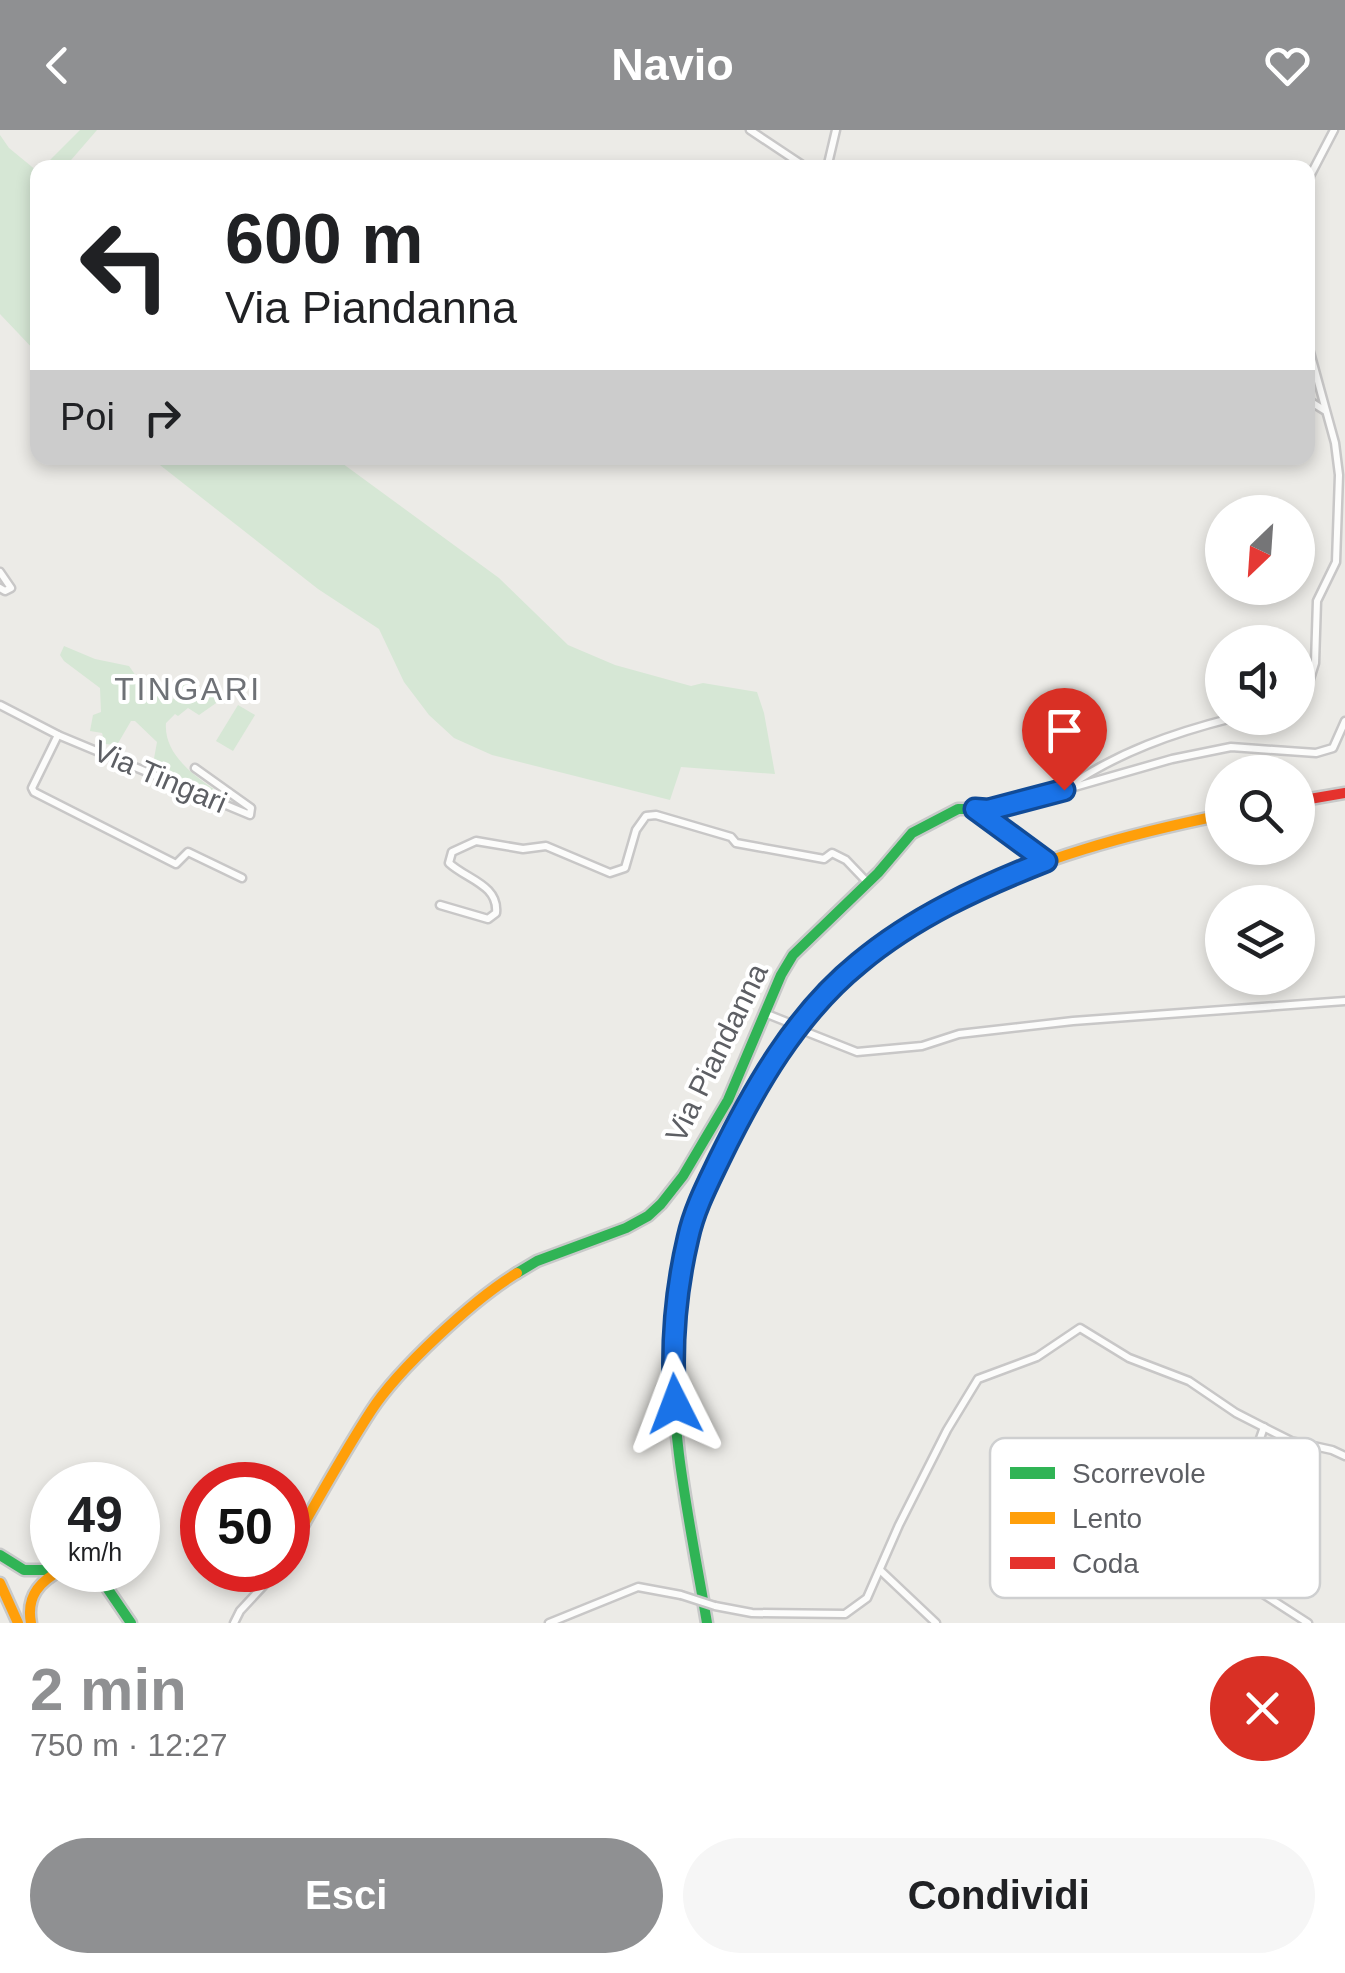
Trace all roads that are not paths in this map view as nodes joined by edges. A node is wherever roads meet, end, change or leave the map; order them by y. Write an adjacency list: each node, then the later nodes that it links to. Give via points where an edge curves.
1 (750, 130): 4 (street)
2 (836, 130): 5 (street)
3 (1334, 130): 6 (street)
4 (795, 160)
5 (829, 160)
6 (1315, 166)
7 (1315, 371): 9 (street)
8 (1315, 404): 9 (street)
9 (1326, 411): 12 (street, via 1338,475 1336,562 1317,601)
10 (0, 572): 11 (street, via 10,588)
11 (0, 588)
12 (1315, 663)
13 (0, 705): 16 (street, Via Tingari)
14 (1345, 721): 18 (street, via 1332,748 1316,753 1230,748)
15 (1205, 725): 18 (street, via 1146,744)
16 (58, 735): 17 (street, Via Tingari, via 250,814 251,808); 24 (street, via 34,792 176,864 188,852)
17 (195, 768)
18 (1064, 790): 21 (street)
19 (1345, 793): 20 (main road)
20 (1315, 799)
21 (975, 809): 23 (main road); 25 (main road, Via Piandanna, via 958,809 912,833)
22 (1205, 819): 23 (main road)
23 (1046, 861): 52 (main road, via 952,902 894,937 834,986 754,1091 700,1202 681,1273 672,1367)
24 (242, 878)
25 (866, 882): 26 (street, via 832,853 824,859 736,842 656,815 646,816 636,830 625,868 610,873 546,846 462,846 450,862 490,890 496,913 488,919); 28 (main road, Via Piandanna, via 794,956)
26 (440, 905)
27 (1345, 1000): 30 (street, via 959,1034 922,1046 857,1052)
28 (767, 1014): 29 (street); 36 (main road, Via Piandanna, via 728,1100 661,1204 626,1228 537,1260 486,1292 372,1408)
29 (787, 1022)
30 (809, 1032)
31 (1264, 1427): 32 (street); 33 (street); 38 (street, via 1189,1380 1128,1358 1080,1328 1037,1357 978,1379)
32 (1260, 1438)
33 (1284, 1438)
34 (1320, 1448): 35 (street)
35 (1345, 1456)
36 (310, 1514)
37 (0, 1555): 39 (main road)
38 (880, 1571): 51 (street, bridge, via 868,1598 845,1614 752,1612 638,1587); 53 (street)
39 (30, 1574)
40 (0, 1582): 47 (main road)
41 (35, 1592): 48 (main road)
42 (110, 1592): 49 (main road)
43 (258, 1592): 50 (street)
44 (1270, 1598): 54 (street)
45 (0, 1601): 46 (main road)
46 (9, 1623)
47 (18, 1623)
48 (31, 1623)
49 (131, 1623)
50 (234, 1623)
51 (549, 1623)
52 (707, 1623)
53 (936, 1623)
54 (1308, 1623)

